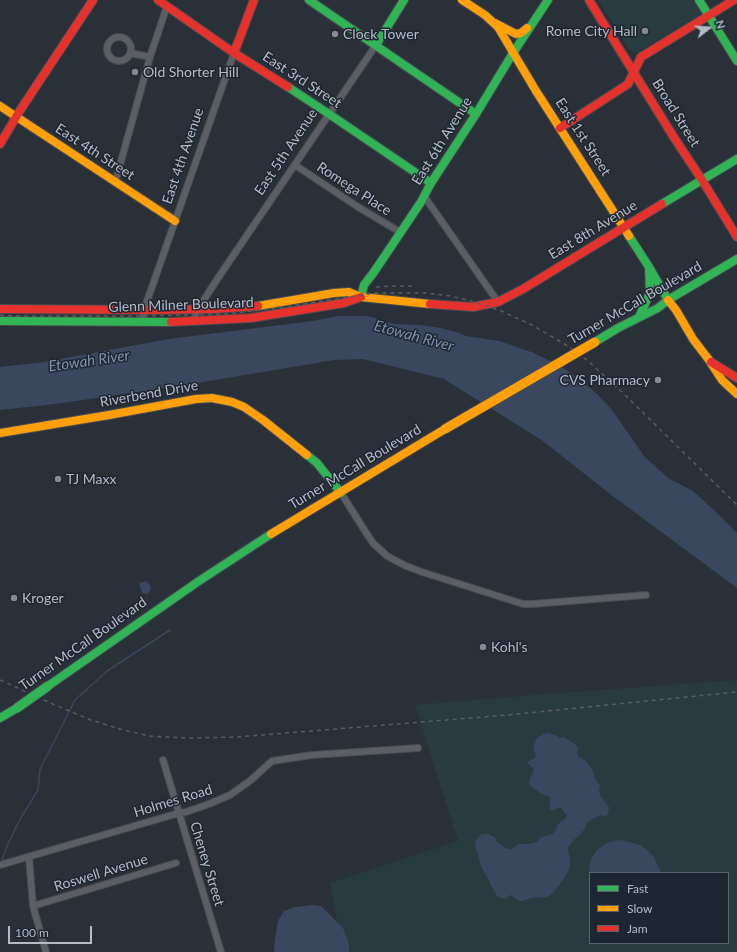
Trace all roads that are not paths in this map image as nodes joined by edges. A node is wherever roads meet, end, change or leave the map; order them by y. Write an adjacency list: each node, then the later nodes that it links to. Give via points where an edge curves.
1 (93, 0): 25 (street)
2 (158, 0): 11 (street, East 3rd Street)
3 (254, 0): 17 (street, East 4th Avenue)
4 (309, 0): 15 (street)
5 (404, 0): 15 (street, East 5th Avenue)
6 (462, 0): 14 (street, East 1st Street)
7 (548, 0): 12 (street, East 6th Avenue)
8 (699, 0): 13 (street)
9 (734, 0): 13 (street)
10 (590, 1): 21 (street, Broad Street)
11 (167, 6): 17 (street, East 3rd Street); 19 (street)
12 (538, 15): 14 (street, via 519,34 512,33); 18 (street, East 6th Avenue)
13 (709, 15): 20 (street); 21 (street, via 641,57)
14 (492, 21): 18 (street, East 1st Street)
15 (376, 45): 23 (street, East 5th Avenue); 24 (street)
16 (130, 53): 19 (street)
17 (234, 53): 23 (street, East 3rd Street); 34 (street, East 4th Avenue)
18 (513, 53): 24 (street, East 6th Avenue); 26 (street, East 1st Street)
19 (150, 57): 31 (street)
20 (737, 61)
21 (634, 72): 26 (street, via 628,84); 30 (street, Broad Street)
22 (0, 106): 25 (street, East 4th Street)
23 (329, 114): 29 (street, East 5th Avenue); 32 (street, East 3rd Street)
24 (476, 114): 32 (street, East 6th Avenue)
25 (16, 117): 27 (street); 31 (street, East 4th Street)
26 (560, 128): 35 (street, East 1st Street)
27 (0, 144)
28 (737, 159): 30 (street, East 8th Avenue)
29 (295, 165): 36 (street, Romega Place); 44 (street, East 5th Avenue)
30 (702, 180): 35 (street, East 8th Avenue); 37 (street, Broad Street)
31 (115, 183): 34 (street, East 4th Street)
32 (431, 183): 33 (street, East 6th Avenue)
33 (424, 196): 36 (street, East 6th Avenue); 42 (street)
34 (174, 221): 45 (street, East 4th Avenue)
35 (624, 227): 39 (street, East 1st Street); 42 (street, East 8th Avenue)
36 (400, 232): 40 (street, East 6th Avenue, via 364,286)
37 (737, 237)
38 (737, 259): 41 (street, Turner McCall Boulevard)
39 (649, 267): 41 (street, East 1st Street); 46 (street, via 650,293)
40 (361, 297): 42 (street, Glenn Milner Boulevard, via 473,307); 44 (street, Glenn Milner Boulevard, via 349,292 334,293 264,305); 48 (street, Glenn Milner Boulevard, via 344,303 251,318)
41 (668, 300): 46 (street, Turner McCall Boulevard); 50 (street, East 1st Street)
42 (498, 302)
43 (0, 309): 45 (street, Glenn Milner Boulevard)
44 (198, 309): 45 (street, Glenn Milner Boulevard); 48 (street, East 5th Avenue)
45 (145, 310): 49 (street, East 4th Avenue)
46 (640, 317): 54 (street, Turner McCall Boulevard, bridge, via 445,429)
47 (0, 321): 49 (street, Glenn Milner Boulevard)
48 (193, 321): 49 (street, Glenn Milner Boulevard)
49 (142, 322)
50 (709, 360): 51 (street); 52 (street, East 1st Street, via 722,380)
51 (737, 378)
52 (737, 394)
53 (0, 433): 54 (street, Riverbend Drive, via 212,398 244,407 263,420 316,462)
54 (341, 493): 55 (street, via 373,543 387,556 422,572 523,604); 56 (street, Turner McCall Boulevard, bridge, via 199,581)
55 (646, 595)
56 (0, 718)
57 (418, 748): 59 (street, Holmes Road, via 312,755 272,761 230,795)
58 (163, 760): 59 (street, Cheney Street)
59 (179, 813): 60 (street, Holmes Road); 65 (street, Cheney Street)
60 (29, 857): 62 (street, Holmes Road); 63 (street)
61 (176, 863): 63 (street, Roswell Avenue)
62 (0, 865)
63 (33, 906): 64 (street)
64 (46, 952)
65 (221, 952)

